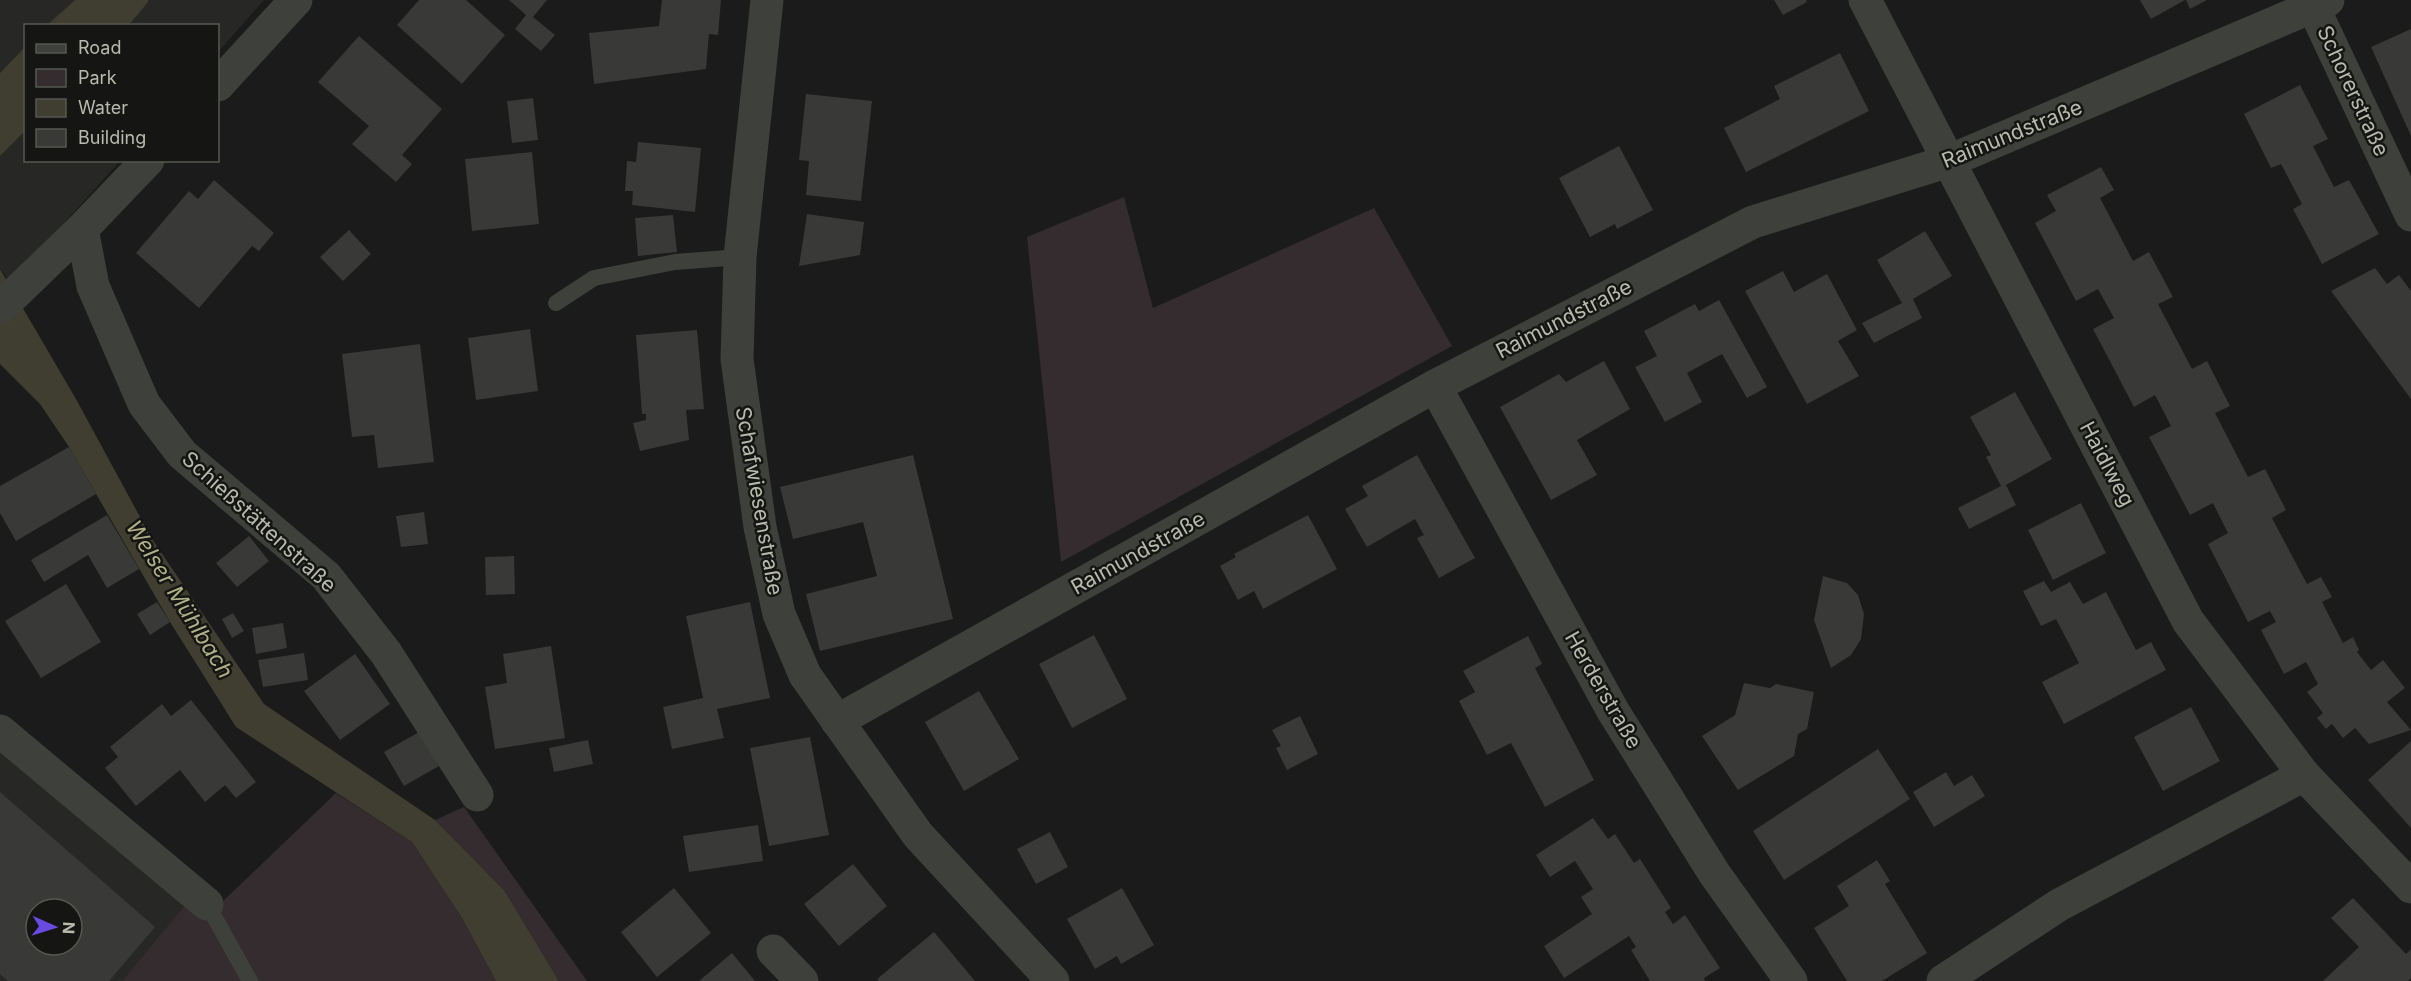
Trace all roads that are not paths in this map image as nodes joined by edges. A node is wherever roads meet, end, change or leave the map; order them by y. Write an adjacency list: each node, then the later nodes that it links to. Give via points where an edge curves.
1 (296, 0): 5 (street)
2 (767, 0): 10 (street, Schafwiesenstraße)
3 (1865, 0): 6 (street, Haidlweg)
4 (2317, 2): 6 (street, Raimundstraße); 8 (street, Schorerstraße)
5 (219, 84)
6 (1949, 161): 13 (street, Raimundstraße, via 1753,222); 16 (street, Haidlweg, via 2188,621)
7 (146, 162): 9 (street)
8 (2411, 215)
9 (82, 229): 12 (street); 17 (street, Schießstättenstraße, via 93,286 144,404 182,454 326,576 386,653)
10 (740, 257): 11 (lane, via 675,262 594,278); 14 (street, Schafwiesenstraße, via 737,359 760,526 779,614 805,675)
11 (556, 303)
12 (0, 308)
13 (1435, 386): 14 (street, Raimundstraße); 24 (street, Herderstraße, via 1613,711 1714,873)
14 (837, 721): 23 (street, Schafwiesenstraße, via 918,835)
15 (0, 731): 19 (street)
16 (2304, 775): 18 (street, Haidlweg); 25 (street, via 2060,904)
17 (477, 795)
18 (2411, 887)
19 (207, 904): 21 (lane)
20 (773, 951): 22 (street)
21 (250, 981)
22 (802, 981)
23 (1053, 981)
24 (1791, 981)
25 (1943, 981)

